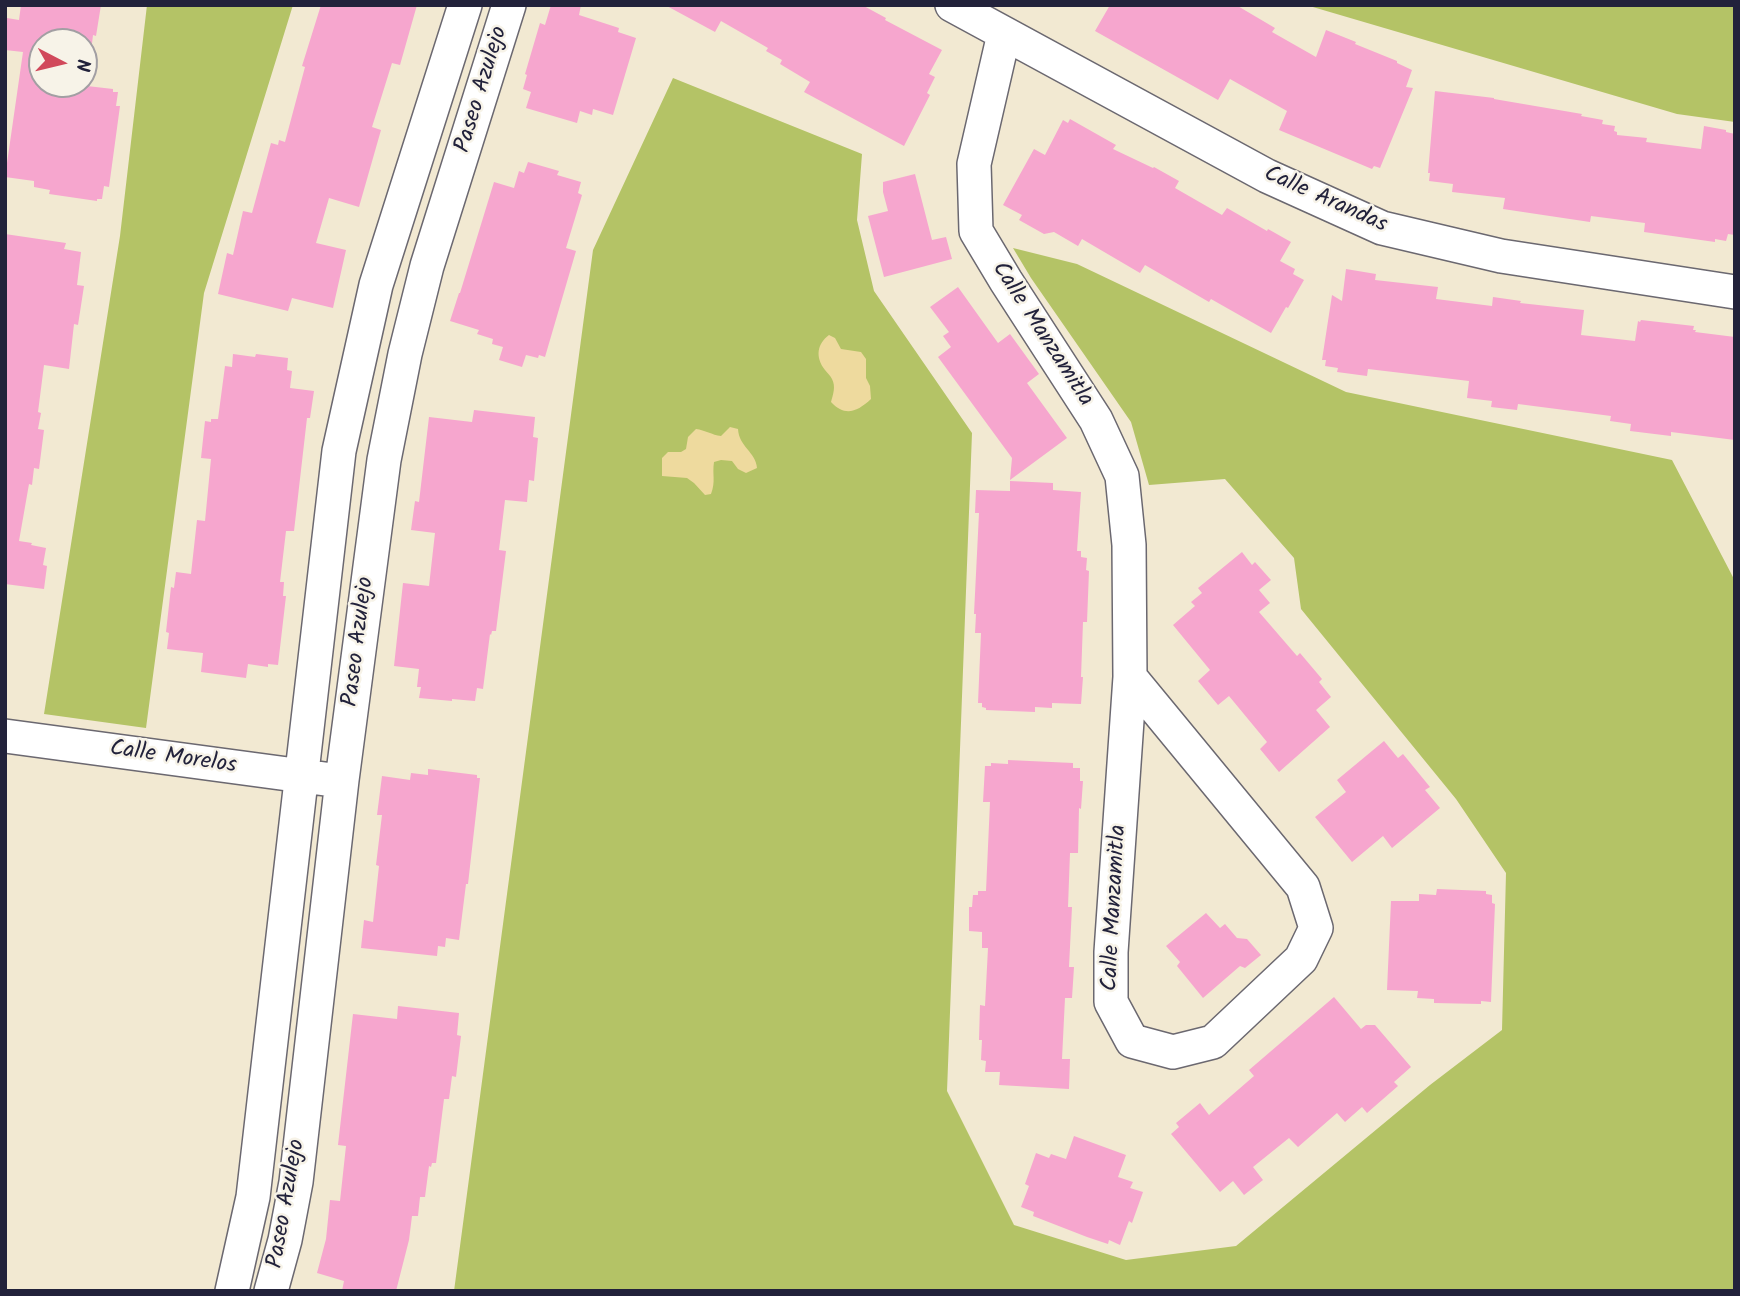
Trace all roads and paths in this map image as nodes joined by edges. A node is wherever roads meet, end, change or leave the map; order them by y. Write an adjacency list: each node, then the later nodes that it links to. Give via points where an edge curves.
1 (465, 5): 8 (street, Paseo Azulejo, via 376,285 339,451)
2 (509, 5): 9 (street, Paseo Azulejo, via 427,266 405,354 384,460)
3 (952, 5): 4 (street, Calle Arandas)
4 (1004, 34): 5 (street, Calle Arandas, via 1267,176 1382,228 1501,256); 6 (street, Calle Manzamitla, via 974,164 976,231 1096,420 1122,476 1129,545)
5 (1735, 292)
6 (1130, 677): 6 (street, Calle Manzamitla, via 1111,1002 1132,1041 1173,1052 1213,1042 1301,958 1317,929 1303,887)
7 (5, 736): 8 (street, Calle Morelos)
8 (303, 776): 9 (street, Calle Morelos); 10 (street, Paseo Azulejo, via 253,1197)
9 (342, 780): 11 (street, Paseo Azulejo, via 296,1182)
10 (232, 1291)
11 (271, 1291)

